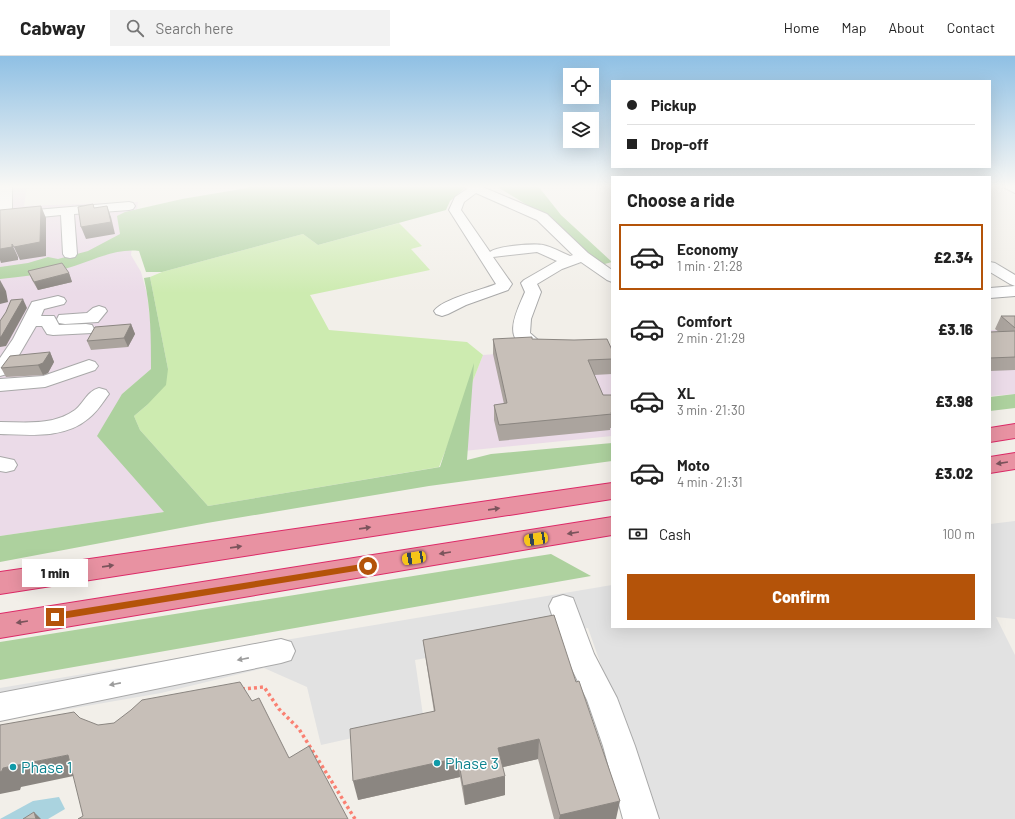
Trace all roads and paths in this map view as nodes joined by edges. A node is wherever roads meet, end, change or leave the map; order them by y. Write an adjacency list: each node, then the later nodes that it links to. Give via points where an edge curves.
1 (68, 222): 5 (street)
2 (462, 222): 14 (street, via 504,284 503,288 460,302)
3 (546, 222): 6 (street)
4 (496, 253): 6 (street, via 537,248)
5 (70, 254)
6 (576, 258): 8 (street); 18 (street, via 556,266 529,283 533,292 522,321 521,333 525,340 532,344)
7 (991, 267): 9 (street)
8 (611, 276)
9 (1015, 281)
10 (1015, 291): 11 (street)
11 (991, 293)
12 (58, 301): 16 (street, via 34,300)
13 (99, 311): 15 (street, via 92,318)
14 (442, 311)
15 (48, 320): 16 (street); 17 (street, via 53,330)
16 (30, 322): 20 (street)
17 (86, 329)
18 (566, 347)
19 (89, 366): 21 (street, via 45,381)
20 (0, 370)
21 (0, 385)
22 (99, 394): 23 (street, via 82,414 69,423 51,428)
23 (0, 428)
24 (1015, 431): 25 (highway)
25 (991, 435)
26 (1015, 461): 27 (highway, one-way to 27)
27 (991, 465)
28 (611, 491): 30 (highway, one-way to 28)
29 (611, 526): 32 (highway, one-way to 32)
30 (0, 583)
31 (563, 606): 37 (street, via 582,657 602,698)
32 (0, 626)
33 (281, 651): 35 (street, one-way to 35)
34 (238, 690): 36 (path, via 264,687 279,709 299,729)
35 (0, 707)
36 (355, 819)
37 (640, 819)

